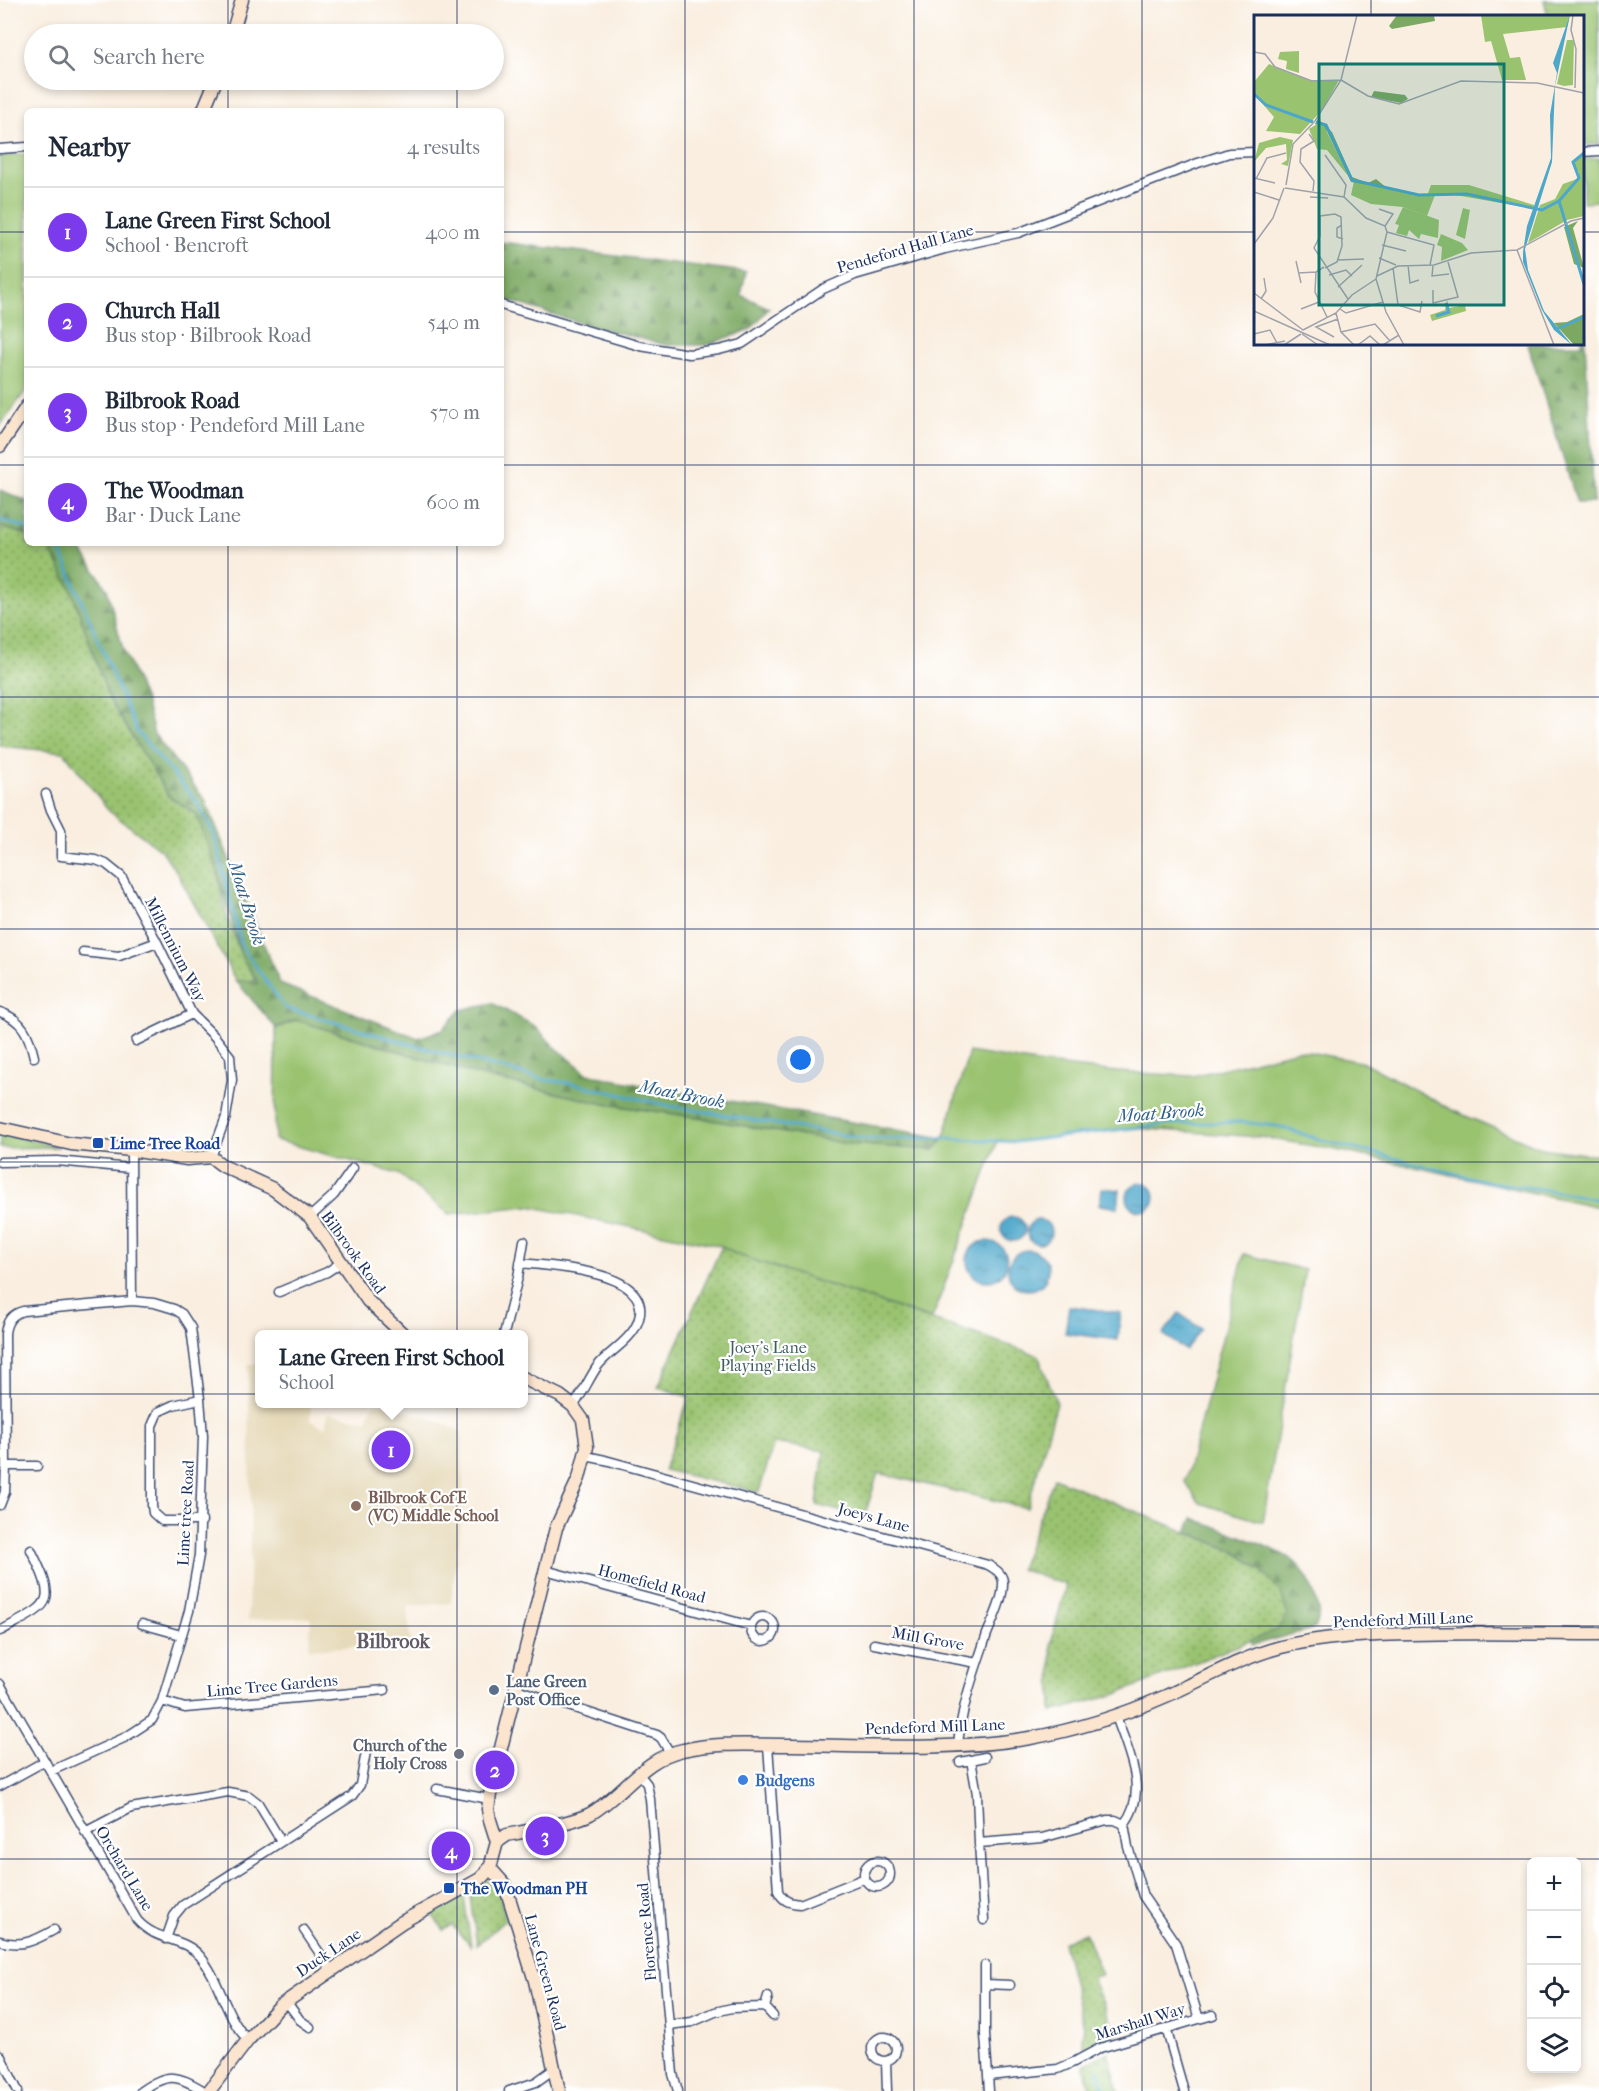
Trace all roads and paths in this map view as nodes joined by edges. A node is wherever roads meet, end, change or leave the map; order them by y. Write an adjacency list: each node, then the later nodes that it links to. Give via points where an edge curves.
1 (242, 0): 2 (street)
2 (235, 24)
3 (212, 90): 4 (street)
4 (204, 108)
5 (24, 147): 6 (street)
6 (0, 149)
7 (1599, 151): 9 (street)
8 (1254, 152): 10 (street, Pendeford Hall Lane, via 1229,153 1198,163 1018,233 855,275 823,289 742,344 720,350 689,354 640,346)
9 (1584, 152)
10 (504, 305)
11 (24, 410): 12 (street)
12 (0, 446)
13 (46, 794): 14 (street, Millennium Way, via 61,830 61,856 96,860 114,870)
14 (157, 942): 15 (street, via 119,956); 17 (street, Millennium Way)
15 (83, 952)
16 (0, 1012): 19 (street, via 24,1029)
17 (192, 1014): 18 (street); 22 (street, Millennium Way, via 224,1048 232,1067 226,1117)
18 (136, 1041)
19 (34, 1057)
20 (0, 1128): 21 (street, via 64,1143)
21 (131, 1150): 22 (street, via 187,1159); 24 (street)
22 (211, 1157): 26 (street, Bilbrook Road, via 273,1189)
23 (0, 1162): 24 (street, via 57,1161)
24 (130, 1168): 31 (street)
25 (353, 1168): 26 (street, via 334,1195)
26 (310, 1217): 28 (street, Bilbrook Road)
27 (524, 1241): 29 (street)
28 (342, 1262): 30 (street); 32 (street, Bilbrook Road, via 369,1301)
29 (520, 1263): 33 (street); 36 (street, via 590,1272 626,1285 637,1299 636,1326 598,1366)
30 (279, 1292)
31 (132, 1301): 35 (street, Lime tree Road, via 166,1305 187,1321 196,1356); 38 (street, via 23,1311 10,1318 5,1334)
32 (398, 1330)
33 (505, 1330)
34 (528, 1380): 36 (street)
35 (200, 1399): 41 (street, Lime tree Road); 41 (street, via 158,1412 152,1426 152,1506 153,1513 162,1521)
36 (573, 1406): 37 (street, via 585,1428)
37 (586, 1456): 43 (street, via 559,1518); 50 (street, Joeys Lane, via 988,1565 1002,1576 1002,1591)
38 (6, 1466): 39 (street); 40 (street)
39 (37, 1466)
40 (0, 1505)
41 (202, 1521): 48 (street, Lime tree Road, via 196,1580)
42 (31, 1550): 46 (street, via 45,1578 44,1604)
43 (545, 1570): 45 (street, Homefield Road); 52 (street)
44 (142, 1624): 48 (street)
45 (751, 1626)
46 (0, 1631)
47 (1599, 1634): 55 (street, Pendeford Mill Lane, via 1404,1634 1312,1640 1249,1657)
48 (181, 1635): 54 (street, Lime tree Road)
49 (874, 1644): 50 (street, Mill Grove)
50 (977, 1663): 57 (street, Joeys Lane, via 960,1722)
51 (0, 1684): 62 (street, Orchard Lane)
52 (516, 1689): 59 (street, via 657,1735); 68 (street)
53 (385, 1690): 54 (street, Lime Tree Gardens, via 185,1708)
54 (162, 1701): 64 (street, Lime tree Road, via 152,1720 126,1737)
55 (1116, 1716): 57 (street, Pendeford Mill Lane, via 1038,1736); 69 (street, via 1136,1779 1132,1810)
56 (768, 1745): 57 (street, Pendeford Mill Lane); 59 (street, Pendeford Mill Lane, via 697,1747); 75 (street, via 778,1891 782,1898 800,1904)
57 (958, 1745)
58 (367, 1746): 71 (street, via 357,1791)
59 (670, 1753): 65 (street, Pendeford Mill Lane)
60 (985, 1757): 61 (street)
61 (971, 1760): 63 (street); 73 (street)
62 (45, 1761): 64 (street, Orchard Lane); 66 (street)
63 (960, 1762)
64 (51, 1771): 70 (street, Orchard Lane)
65 (638, 1773): 72 (street, Pendeford Mill Lane, via 586,1816 507,1835); 91 (street, Florence Road, via 647,1784 650,1799)
66 (0, 1786)
67 (437, 1789): 68 (street)
68 (489, 1799): 72 (street)
69 (1124, 1824): 73 (street, via 1107,1820 1042,1838); 90 (street, Marshall Way, via 1143,1896 1176,1944)
70 (85, 1832): 71 (street, via 131,1808 228,1792 249,1796 258,1803); 79 (street, Orchard Lane, via 137,1920 152,1934)
71 (281, 1841): 79 (street, via 183,1905 174,1916)
72 (497, 1842): 74 (street)
73 (979, 1842): 76 (street)
74 (489, 1867): 82 (street, Duck Lane, via 480,1879 402,1922); 97 (street, Lane Green Road, via 505,1885 535,1981)
75 (865, 1878)
76 (984, 1920)
77 (54, 1930): 80 (street, via 24,1944)
78 (304, 1930): 82 (street)
79 (166, 1939): 94 (street, Orchard Lane, via 198,1954 214,1978 234,2025)
80 (0, 1941)
81 (985, 1965): 83 (street)
82 (331, 1970): 86 (street, Duck Lane)
83 (985, 1984): 84 (street); 98 (street)
84 (1010, 1985)
85 (768, 1997): 87 (street)
86 (286, 2001): 92 (street); 94 (street, Duck Lane)
87 (765, 2007): 89 (street); 91 (street, via 732,2008 692,2022)
88 (1213, 2015): 90 (street)
89 (773, 2016)
90 (1199, 2019): 93 (street, Marshall Way)
91 (669, 2025): 105 (street, Florence Road)
92 (310, 2027)
93 (1166, 2028): 98 (street, Marshall Way, via 1100,2048 1058,2069); 108 (street)
94 (248, 2040): 102 (street, Duck Lane)
95 (1, 2059): 99 (street)
96 (886, 2061): 106 (street)
97 (554, 2069): 103 (street, via 536,2082); 104 (street, Lane Green Road)
98 (988, 2076): 107 (street)
99 (18, 2091)
100 (141, 2091): 101 (street, via 158,2080 172,2077)
101 (204, 2091)
102 (209, 2091)
103 (509, 2091)
104 (559, 2091)
105 (678, 2091)
106 (887, 2091)
107 (989, 2091)
108 (1184, 2091)

